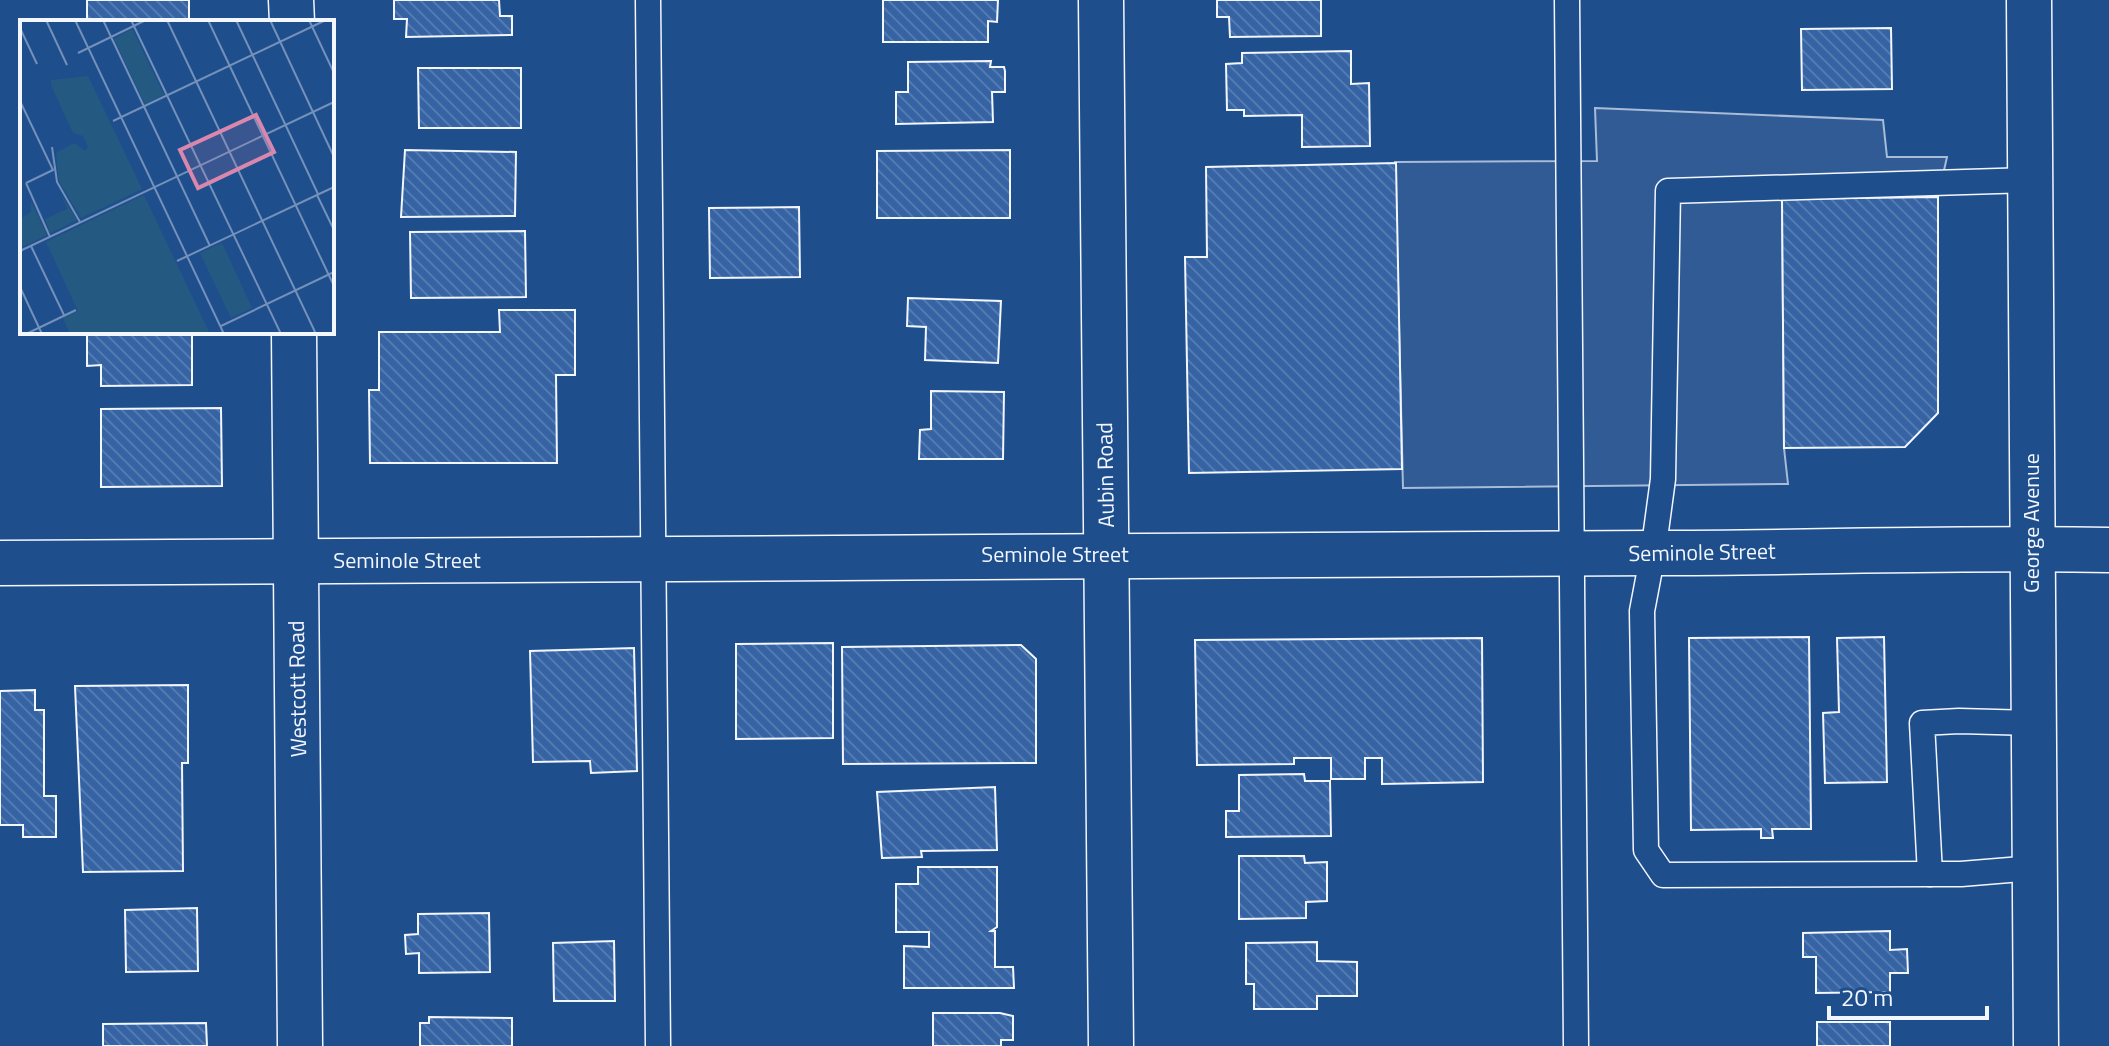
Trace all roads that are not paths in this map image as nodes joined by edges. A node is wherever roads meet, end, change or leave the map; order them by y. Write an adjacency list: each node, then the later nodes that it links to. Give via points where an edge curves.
1 (291, 0): 6 (street)
2 (648, 0): 14 (lane)
3 (1101, 0): 13 (street, Aubin Road)
4 (1567, 0): 11 (lane)
5 (2029, 0): 7 (street, George Avenue)
6 (292, 20)
7 (2030, 180): 9 (street, George Avenue); 12 (lane, via 1668,191 1663,479)
8 (294, 334): 15 (street, Westcott Road)
9 (2032, 549): 10 (street, Seminole Street); 12 (street, Seminole Street); 17 (street, George Avenue)
10 (2109, 550)
11 (1573, 552): 12 (street, Seminole Street); 13 (street, Seminole Street); 23 (lane)
12 (1653, 553): 19 (lane, via 1642,611 1646,850 1663,875)
13 (1106, 554): 14 (street, Seminole Street); 22 (street, Aubin Road)
14 (653, 558): 15 (street, Seminole Street); 21 (lane)
15 (296, 561): 16 (street, Seminole Street); 20 (street, Westcott Road)
16 (0, 563)
17 (2033, 723): 18 (street, George Avenue); 19 (lane, via 1922,723)
18 (2034, 868): 19 (lane); 24 (street, George Avenue)
19 (1930, 874)
20 (300, 1046)
21 (658, 1046)
22 (1111, 1046)
23 (1576, 1046)
24 (2036, 1046)

